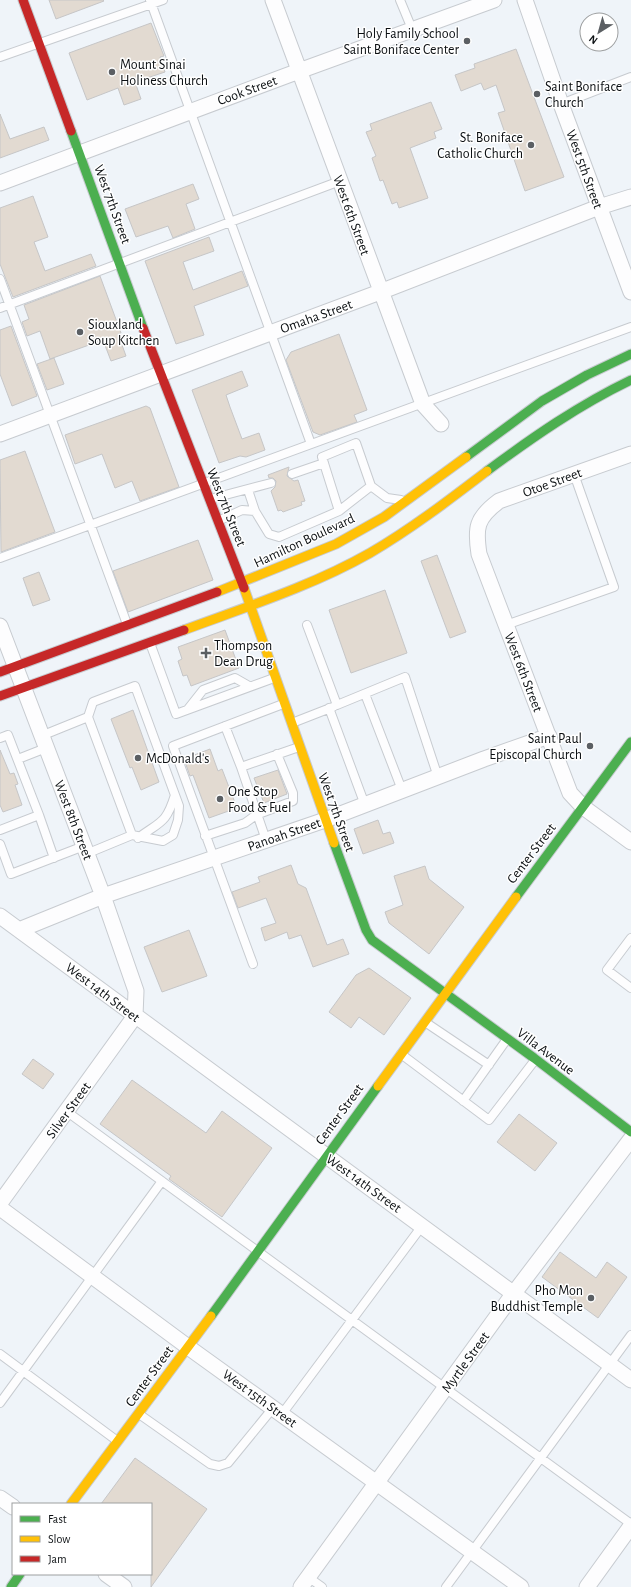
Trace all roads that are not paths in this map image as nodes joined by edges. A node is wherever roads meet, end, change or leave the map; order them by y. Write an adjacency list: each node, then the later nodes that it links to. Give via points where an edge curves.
1 (23, 0): 9 (main road, West 7th Street)
2 (163, 0): 7 (lane)
3 (272, 0): 11 (street, West 6th Street)
4 (400, 0): 8 (lane)
5 (494, 0): 8 (street, Cook Street)
6 (525, 0): 13 (street, West 5th Street)
7 (150, 2): 9 (lane); 14 (lane)
8 (412, 30): 11 (street, Cook Street)
9 (39, 43): 10 (lane); 15 (main road, West 7th Street)
10 (0, 57)
11 (299, 71): 14 (street, Cook Street); 16 (street, West 6th Street)
12 (631, 77): 13 (lane)
13 (561, 104): 19 (street, West 5th Street)
14 (189, 112): 15 (street, Cook Street); 20 (lane)
15 (80, 154): 17 (street, Cook Street); 21 (main road, West 7th Street)
16 (340, 181): 20 (lane); 23 (street, West 6th Street)
17 (0, 183)
18 (631, 197): 19 (street, Omaha Street)
19 (599, 207): 23 (street, Omaha Street); 24 (street, West 5th Street)
20 (230, 221): 21 (lane); 28 (lane)
21 (120, 263): 25 (lane); 30 (main road, West 7th Street)
22 (0, 279): 25 (lane)
23 (380, 292): 28 (street, Omaha Street); 32 (street, West 6th Street)
24 (631, 292)
25 (9, 304): 26 (lane); 33 (lane)
26 (0, 308)
27 (631, 327): 32 (lane)
28 (271, 332): 30 (street, Omaha Street); 36 (lane)
29 (631, 354): 46 (main road, Hamilton Boulevard, via 542,401)
30 (160, 375): 33 (street, Omaha Street); 42 (main road, West 7th Street)
31 (631, 380): 54 (main road, via 548,427 392,540 338,569)
32 (423, 404): 34 (street, West 6th Street); 36 (lane)
33 (51, 415): 35 (street, Omaha Street); 51 (lane)
34 (441, 424)
35 (0, 434)
36 (311, 444): 42 (lane)
37 (631, 454): 40 (street, Otoe Street)
38 (324, 463): 39 (lane); 43 (lane, via 322,457 356,443); 48 (lane)
39 (292, 474)
40 (574, 474): 50 (street, Otoe Street, via 499,501); 57 (lane, via 614,587)
41 (271, 483): 44 (lane)
42 (203, 484): 45 (main road, West 7th Street); 51 (lane)
43 (371, 486): 46 (lane, via 387,498); 48 (lane)
44 (248, 490): 45 (lane); 47 (lane)
45 (209, 500): 49 (main road, West 7th Street)
46 (406, 501): 53 (main road, Hamilton Boulevard, via 384,517 336,544)
47 (255, 511): 48 (lane, via 269,534 279,537); 49 (lane, via 242,510)
48 (339, 511)
49 (217, 521): 53 (main road, West 7th Street)
50 (480, 521): 57 (street, West 6th Street, via 476,534 479,554)
51 (91, 526): 52 (lane); 55 (lane)
52 (0, 558)
53 (242, 583): 54 (main road, West 7th Street); 55 (main road, Hamilton Boulevard)
54 (250, 605): 59 (main road); 62 (main road, West 7th Street)
55 (127, 624): 60 (main road, Hamilton Boulevard)
56 (307, 625): 68 (lane)
57 (506, 625): 74 (street, West 6th Street)
58 (0, 626): 60 (street, West 8th Street)
59 (150, 642): 64 (main road); 70 (lane, via 176,714)
60 (15, 666): 61 (main road, Hamilton Boulevard); 64 (street, West 8th Street)
61 (0, 672)
62 (275, 677): 63 (lane); 67 (main road, West 7th Street)
63 (249, 686): 70 (lane); 70 (lane, via 235,678 204,690)
64 (23, 687): 66 (main road); 76 (street, West 8th Street)
65 (365, 694): 68 (lane); 82 (lane, via 405,677); 84 (lane)
66 (0, 696)
67 (284, 703): 72 (main road, West 7th Street); 73 (lane)
68 (337, 705): 69 (lane)
69 (329, 708): 72 (lane); 87 (lane)
70 (188, 710)
71 (88, 717): 76 (lane); 86 (lane, via 93,702 135,686); 93 (lane)
72 (291, 724): 78 (main road, West 7th Street)
73 (225, 726): 81 (lane); 94 (lane, via 173,746)
74 (549, 736): 82 (street, Panoah Street); 88 (street, West 6th Street, via 570,793)
75 (0, 738): 80 (lane, via 8,735)
76 (44, 742): 80 (lane); 98 (street, West 8th Street)
77 (631, 742): 88 (main road, Center Street)
78 (299, 747): 79 (lane); 91 (main road, West 7th Street)
79 (277, 754): 81 (lane); 90 (lane, via 293,793 293,801)
80 (18, 759): 89 (lane)
81 (241, 767): 85 (lane)
82 (438, 777): 84 (street, Panoah Street)
83 (259, 790): 85 (lane)
84 (402, 790): 87 (street, Panoah Street)
85 (250, 793): 90 (lane)
86 (175, 795): 93 (lane, via 169,813 163,821); 93 (lane, via 179,806 173,835 163,841)
87 (365, 805): 91 (street, Panoah Street)
88 (583, 807): 96 (street, West 6th Street); 107 (main road, Center Street)
89 (39, 815): 92 (lane); 99 (lane)
90 (256, 815): 94 (lane, via 245,823); 95 (lane)
91 (325, 820): 95 (street, Panoah Street); 107 (main road, West 7th Street, via 372,940)
92 (0, 830)
93 (135, 836): 98 (lane)
94 (205, 836): 100 (lane)
95 (266, 840): 100 (street, Panoah Street)
96 (631, 842)
97 (0, 844): 99 (lane, via 11,874)
98 (85, 850): 99 (lane); 101 (street, West 8th Street)
99 (54, 858)
100 (213, 858): 101 (street, Panoah Street); 105 (lane)
101 (103, 896): 103 (street, Panoah Street); 108 (street, West 8th Street, via 136,991)
102 (0, 916): 103 (street, West 14th Street)
103 (19, 930): 108 (street, West 14th Street)
104 (631, 938): 106 (lane, via 607,970)
105 (253, 964)
106 (631, 988)
107 (444, 994): 109 (main road, Center Street); 110 (main road, Villa Avenue)
108 (135, 1016): 115 (street, Silver Street); 118 (street, West 14th Street)
109 (425, 1021): 111 (main road, Center Street); 113 (lane)
110 (507, 1039): 112 (main road, Villa Avenue); 113 (lane)
111 (400, 1054): 114 (lane); 118 (main road, Center Street)
112 (535, 1060): 114 (lane, via 489,1120); 116 (main road, Villa Avenue)
113 (489, 1065): 114 (lane)
114 (463, 1101)
115 (66, 1111): 119 (lane); 120 (street, Silver Street)
116 (631, 1132)
117 (631, 1139): 125 (street, Myrtle Street)
118 (326, 1156): 122 (street, West 14th Street); 123 (main road, Center Street)
119 (162, 1181): 123 (lane); 124 (lane)
120 (0, 1203)
121 (0, 1208): 124 (street, West 15th Street)
122 (422, 1226): 125 (street, West 14th Street); 126 (lane)
123 (258, 1251): 126 (lane); 128 (main road, Center Street)
124 (92, 1276): 128 (street, West 15th Street); 131 (lane)
125 (514, 1293): 130 (street, West 14th Street); 133 (street, Myrtle Street)
126 (352, 1319): 133 (lane); 135 (lane)
127 (631, 1335): 130 (lane)
128 (188, 1347): 135 (street, West 15th Street); 136 (main road, Center Street)
129 (0, 1354): 131 (lane)
130 (609, 1364): 132 (street, West 14th Street); 138 (lane)
131 (23, 1371): 134 (lane); 137 (lane)
132 (631, 1380)
133 (446, 1388): 138 (lane); 139 (street, Myrtle Street)
134 (0, 1403)
135 (278, 1411): 136 (lane, via 228,1463 219,1466 210,1464); 139 (street, West 15th Street)
136 (138, 1414): 137 (main road, Center Street)
137 (118, 1442): 141 (main road, Center Street)
138 (540, 1459): 143 (lane); 144 (lane)
139 (377, 1483): 144 (street, West 15th Street); 147 (street, Myrtle Street)
140 (0, 1498): 142 (street)
141 (72, 1503)
142 (12, 1506)
143 (631, 1525): 153 (street)
144 (472, 1551): 151 (lane); 152 (street, West 15th Street)
145 (19, 1575): 148 (main road)
146 (107, 1575): 149 (street)
147 (304, 1582): 150 (lane)
148 (11, 1587)
149 (124, 1587)
150 (322, 1587)
151 (446, 1587)
152 (521, 1587)
153 (587, 1587)

